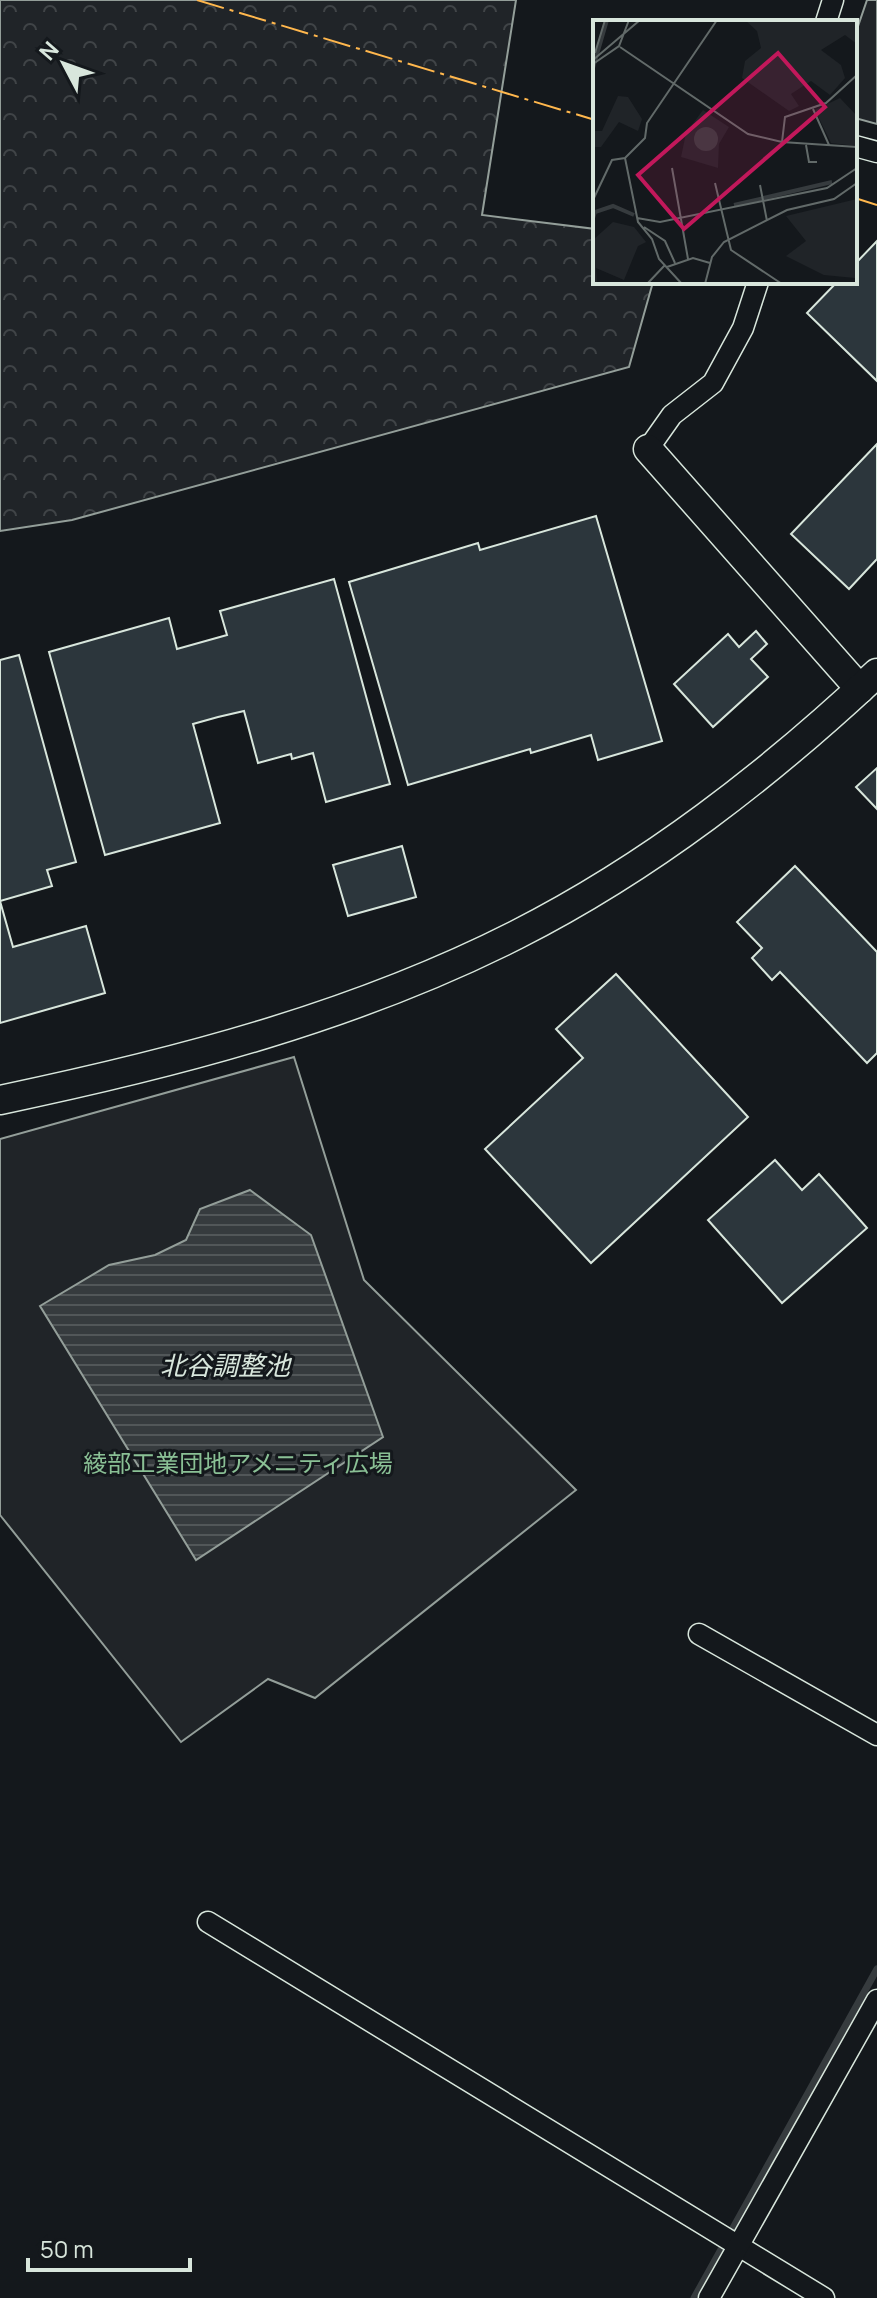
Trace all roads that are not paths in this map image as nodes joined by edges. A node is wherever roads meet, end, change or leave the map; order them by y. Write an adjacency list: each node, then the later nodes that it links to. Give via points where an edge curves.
1 (833, 0): 2 (street)
2 (827, 20)
3 (857, 147): 4 (street)
4 (877, 152)
5 (757, 284): 6 (street, via 743,328 713,383 672,415)
6 (648, 449): 7 (street)
7 (868, 681): 8 (street, via 771,769 706,818 516,935 367,999 252,1040)
8 (0, 1100)
9 (699, 1634): 10 (street)
10 (877, 1735)
11 (208, 1922): 13 (street)
12 (877, 2000): 13 (street)
13 (736, 2247): 14 (street); 15 (street)
14 (709, 2298)
15 (824, 2298)

